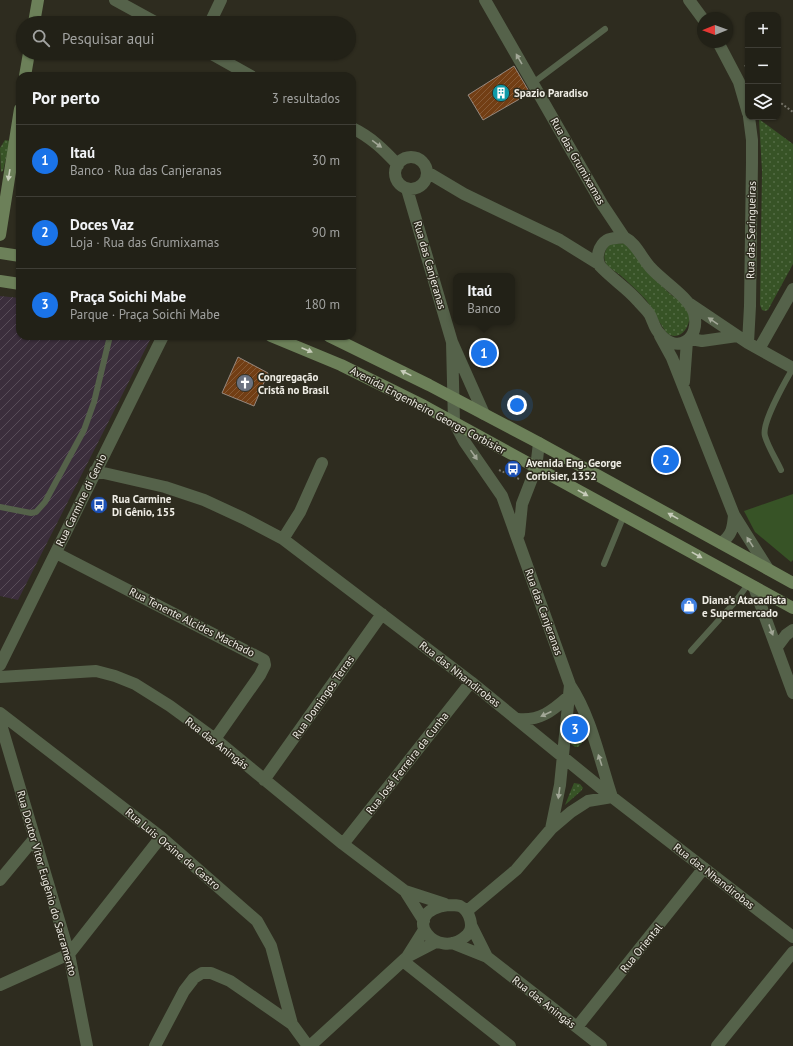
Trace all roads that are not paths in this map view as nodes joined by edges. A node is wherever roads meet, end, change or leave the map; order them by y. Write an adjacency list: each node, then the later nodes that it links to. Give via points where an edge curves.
1 (38, 0): 7 (main road)
2 (115, 0): 8 (street)
3 (221, 0): 9 (street)
4 (485, 0): 16 (street, Rua das Grumixamas, one-way to 4)
5 (689, 0): 6 (street)
6 (697, 12)
7 (35, 16)
8 (144, 16)
9 (213, 16)
10 (604, 29): 16 (lane)
11 (721, 48): 17 (street, via 738,82)
12 (28, 60): 14 (main road)
13 (222, 60): 15 (street)
14 (27, 72)
15 (244, 72)
16 (533, 83): 26 (street, Rua das Grumixamas, via 602,204)
17 (745, 104)
18 (749, 120): 42 (street, Rua das Seringueiras, via 752,140 750,306)
19 (16, 129): 24 (main road, one-way to 24)
20 (356, 130): 21 (street, one-way to 21, via 383,148)
21 (398, 165): 22 (street, via 405,158 415,158 424,163); 23 (street, via 397,179)
22 (425, 178): 23 (street, via 417,188); 29 (street)
23 (407, 189): 41 (street, Rua das Canjeranas)
24 (3, 196): 25 (main road)
25 (0, 235)
26 (624, 237): 29 (street, via 608,240); 33 (street, Rua das Grumixamas, via 636,247 654,271)
27 (0, 253): 28 (main road)
28 (16, 255)
29 (598, 257): 34 (street, via 606,272 649,313)
30 (0, 281): 31 (main road)
31 (16, 283)
32 (793, 289): 42 (street)
33 (690, 304): 35 (street, Rua das Grumixamas, one-way to 33); 40 (street, via 695,319 694,331)
34 (660, 334): 40 (street, via 673,342); 44 (street)
35 (737, 336): 40 (street, via 702,341); 42 (street, Rua das Grumixamas)
36 (109, 340): 55 (lane, via 94,402 84,430 45,502 36,512 31,513)
37 (161, 340): 52 (street, Rua Carmine di Genio)
38 (280, 340): 47 (main road, Avenida Engenheiro George Corbisier, one-way to 47, via 341,365)
39 (337, 340): 45 (main road, Avenida Engenheiro George Corbisier, one-way to 39)
40 (689, 340): 44 (street, via 684,370)
41 (452, 342): 45 (street, Rua das Canjeranas); 46 (street, Rua das Canjeranas)
42 (753, 346): 43 (street, Rua das Grumixamas)
43 (793, 368): 51 (lane, via 774,404 764,435)
44 (685, 390): 57 (street)
45 (453, 398): 46 (main road, Avenida Engenheiro George Corbisier); 47 (street, Rua das Canjeranas)
46 (484, 414): 48 (main road, Avenida Engenheiro George Corbisier)
47 (454, 422): 50 (main road, Avenida Engenheiro George Corbisier); 53 (street, Rua das Canjeranas, one-way to 53)
48 (540, 443): 50 (street, Rua das Canjeranas); 60 (main road, Avenida Engenheiro George Corbisier, one-way to 48)
49 (322, 463): 58 (street, via 300,512)
50 (536, 468): 54 (street, Rua das Canjeranas); 56 (main road, Avenida Engenheiro George Corbisier, one-way to 56)
51 (781, 470)
52 (95, 471): 58 (street, Rua das Nhandirobas, via 165,487 204,500); 61 (street, Rua Carmine di Genio)
53 (502, 496): 54 (street); 59 (street, Rua das Canjeranas)
54 (524, 498): 59 (street, Rua das Canjeranas)
55 (0, 507)
56 (624, 515): 62 (lane); 65 (main road, Avenida Engenheiro George Corbisier, one-way to 65)
57 (734, 515): 60 (street, via 732,532 729,538); 63 (street, one-way to 57)
58 (283, 540): 67 (street, Rua das Nhandirobas)
59 (518, 540): 74 (street, Rua das Canjeranas)
60 (721, 543): 63 (main road, Avenida Engenheiro George Corbisier)
61 (56, 553): 71 (street, Rua Carmine di Genio); 79 (street, Rua Tenente Alcides Machado, via 264,660 265,665 260,675)
62 (604, 564)
63 (768, 569): 64 (main road, Avenida Engenheiro George Corbisier)
64 (793, 583)
65 (752, 585): 66 (main road, Avenida Engenheiro George Corbisier); 69 (street, one-way to 69); 70 (lane)
66 (793, 608)
67 (382, 614): 73 (street, Rua das Nhandirobas); 81 (street, Rua Domingos Terras)
68 (793, 630): 69 (street)
69 (777, 647): 75 (street)
70 (690, 651)
71 (0, 665)
72 (0, 677): 79 (street, Rua das Aningás, via 96,671 115,676 136,684)
73 (471, 682): 77 (street, Rua das Nhandirobas); 86 (street, Rua José Ferreira da Cunha)
74 (569, 691): 77 (street, one-way to 77, via 550,713 537,718); 80 (street); 82 (street, one-way to 74, via 578,696)
75 (793, 693)
76 (0, 713): 84 (street, Rua Luis Orsine de Castro)
77 (518, 719): 80 (street, Rua das Nhandirobas)
78 (0, 721): 85 (street, Rua Doutor Vitor Eugênio do Sacramento)
79 (215, 739): 81 (street, Rua das Aningás)
80 (563, 755): 82 (street, Rua das Nhandirobas); 83 (street, one-way to 83, via 558,801)
81 (264, 780): 86 (street, Rua das Aningás)
82 (612, 797): 83 (street, via 578,806); 87 (street, Rua das Nhandirobas)
83 (551, 829): 91 (street, via 516,870)
84 (161, 837): 98 (street); 102 (street, Rua Luis Orsine de Castro, via 257,921 271,946)
85 (34, 839): 88 (street); 98 (street, Rua Doutor Vitor Eugênio do Sacramento)
86 (343, 844): 89 (street, Rua das Aningás)
87 (704, 868): 94 (street, Rua das Nhandirobas); 103 (street, Rua Oriental)
88 (0, 880)
89 (404, 891): 90 (street, Rua das Aningás); 92 (street, Rua das Aningás)
90 (448, 905): 91 (street, via 460,906); 92 (street, via 435,906 427,912)
91 (467, 911): 93 (street)
92 (424, 925): 95 (street, via 427,935); 100 (street)
93 (471, 925): 96 (street, via 468,934); 99 (street, Rua das Aningás)
94 (793, 937)
95 (436, 942): 96 (street); 100 (street)
96 (452, 943): 99 (street, Rua das Aningás)
97 (793, 952): 109 (street)
98 (69, 954): 101 (street); 104 (street, Rua Doutor Vitor Eugênio do Sacramento)
99 (487, 957): 103 (street, Rua das Aningás)
100 (405, 959): 106 (street); 107 (street)
101 (0, 985)
102 (292, 1024): 105 (street, via 230,981 211,973 202,973 194,978 184,991); 106 (street)
103 (577, 1027): 108 (street, Rua das Aningás)
104 (87, 1046)
105 (155, 1046)
106 (309, 1046)
107 (510, 1046)
108 (601, 1046)
109 (717, 1046)

